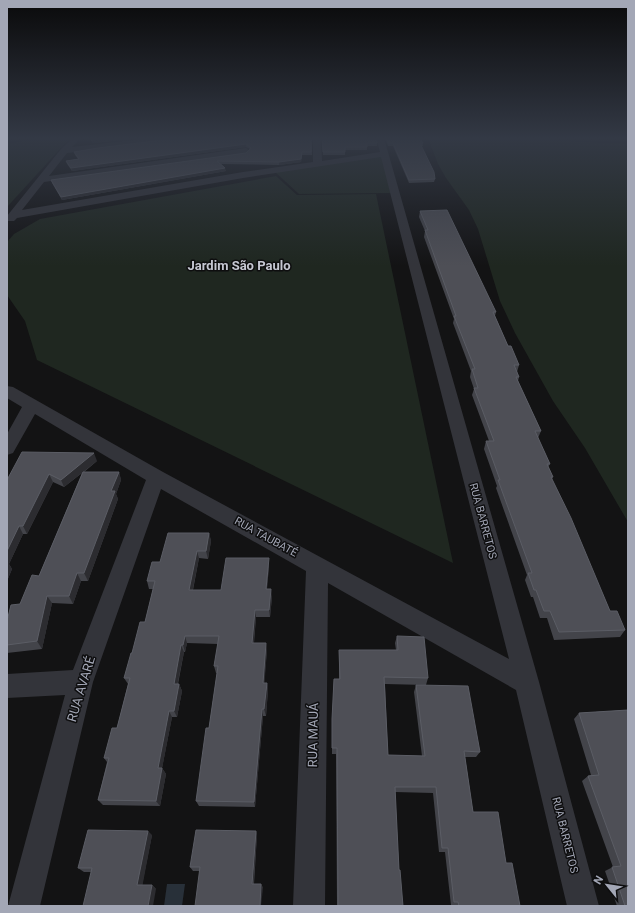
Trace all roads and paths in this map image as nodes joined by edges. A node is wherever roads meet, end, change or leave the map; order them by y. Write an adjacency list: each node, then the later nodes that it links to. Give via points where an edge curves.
1 (41, 180): 4 (street)
2 (158, 181): 4 (street)
3 (391, 181): 12 (street, RUA BARRETOS)
4 (14, 215): 5 (street)
5 (7, 223)
6 (7, 391): 7 (street, RUA TAUBATÉ)
7 (31, 406): 8 (street); 9 (street, RUA TAUBATÉ)
8 (7, 449)
9 (156, 477): 10 (street, RUA TAUBATÉ); 11 (street, RUA AVARÉ)
10 (317, 565): 12 (street, RUA TAUBATÉ); 15 (street, RUA MAUÁ)
11 (81, 682): 13 (street); 14 (street, RUA AVARÉ)
12 (526, 682): 16 (street, RUA BARRETOS)
13 (7, 686)
14 (24, 906)
15 (309, 906)
16 (582, 906)

